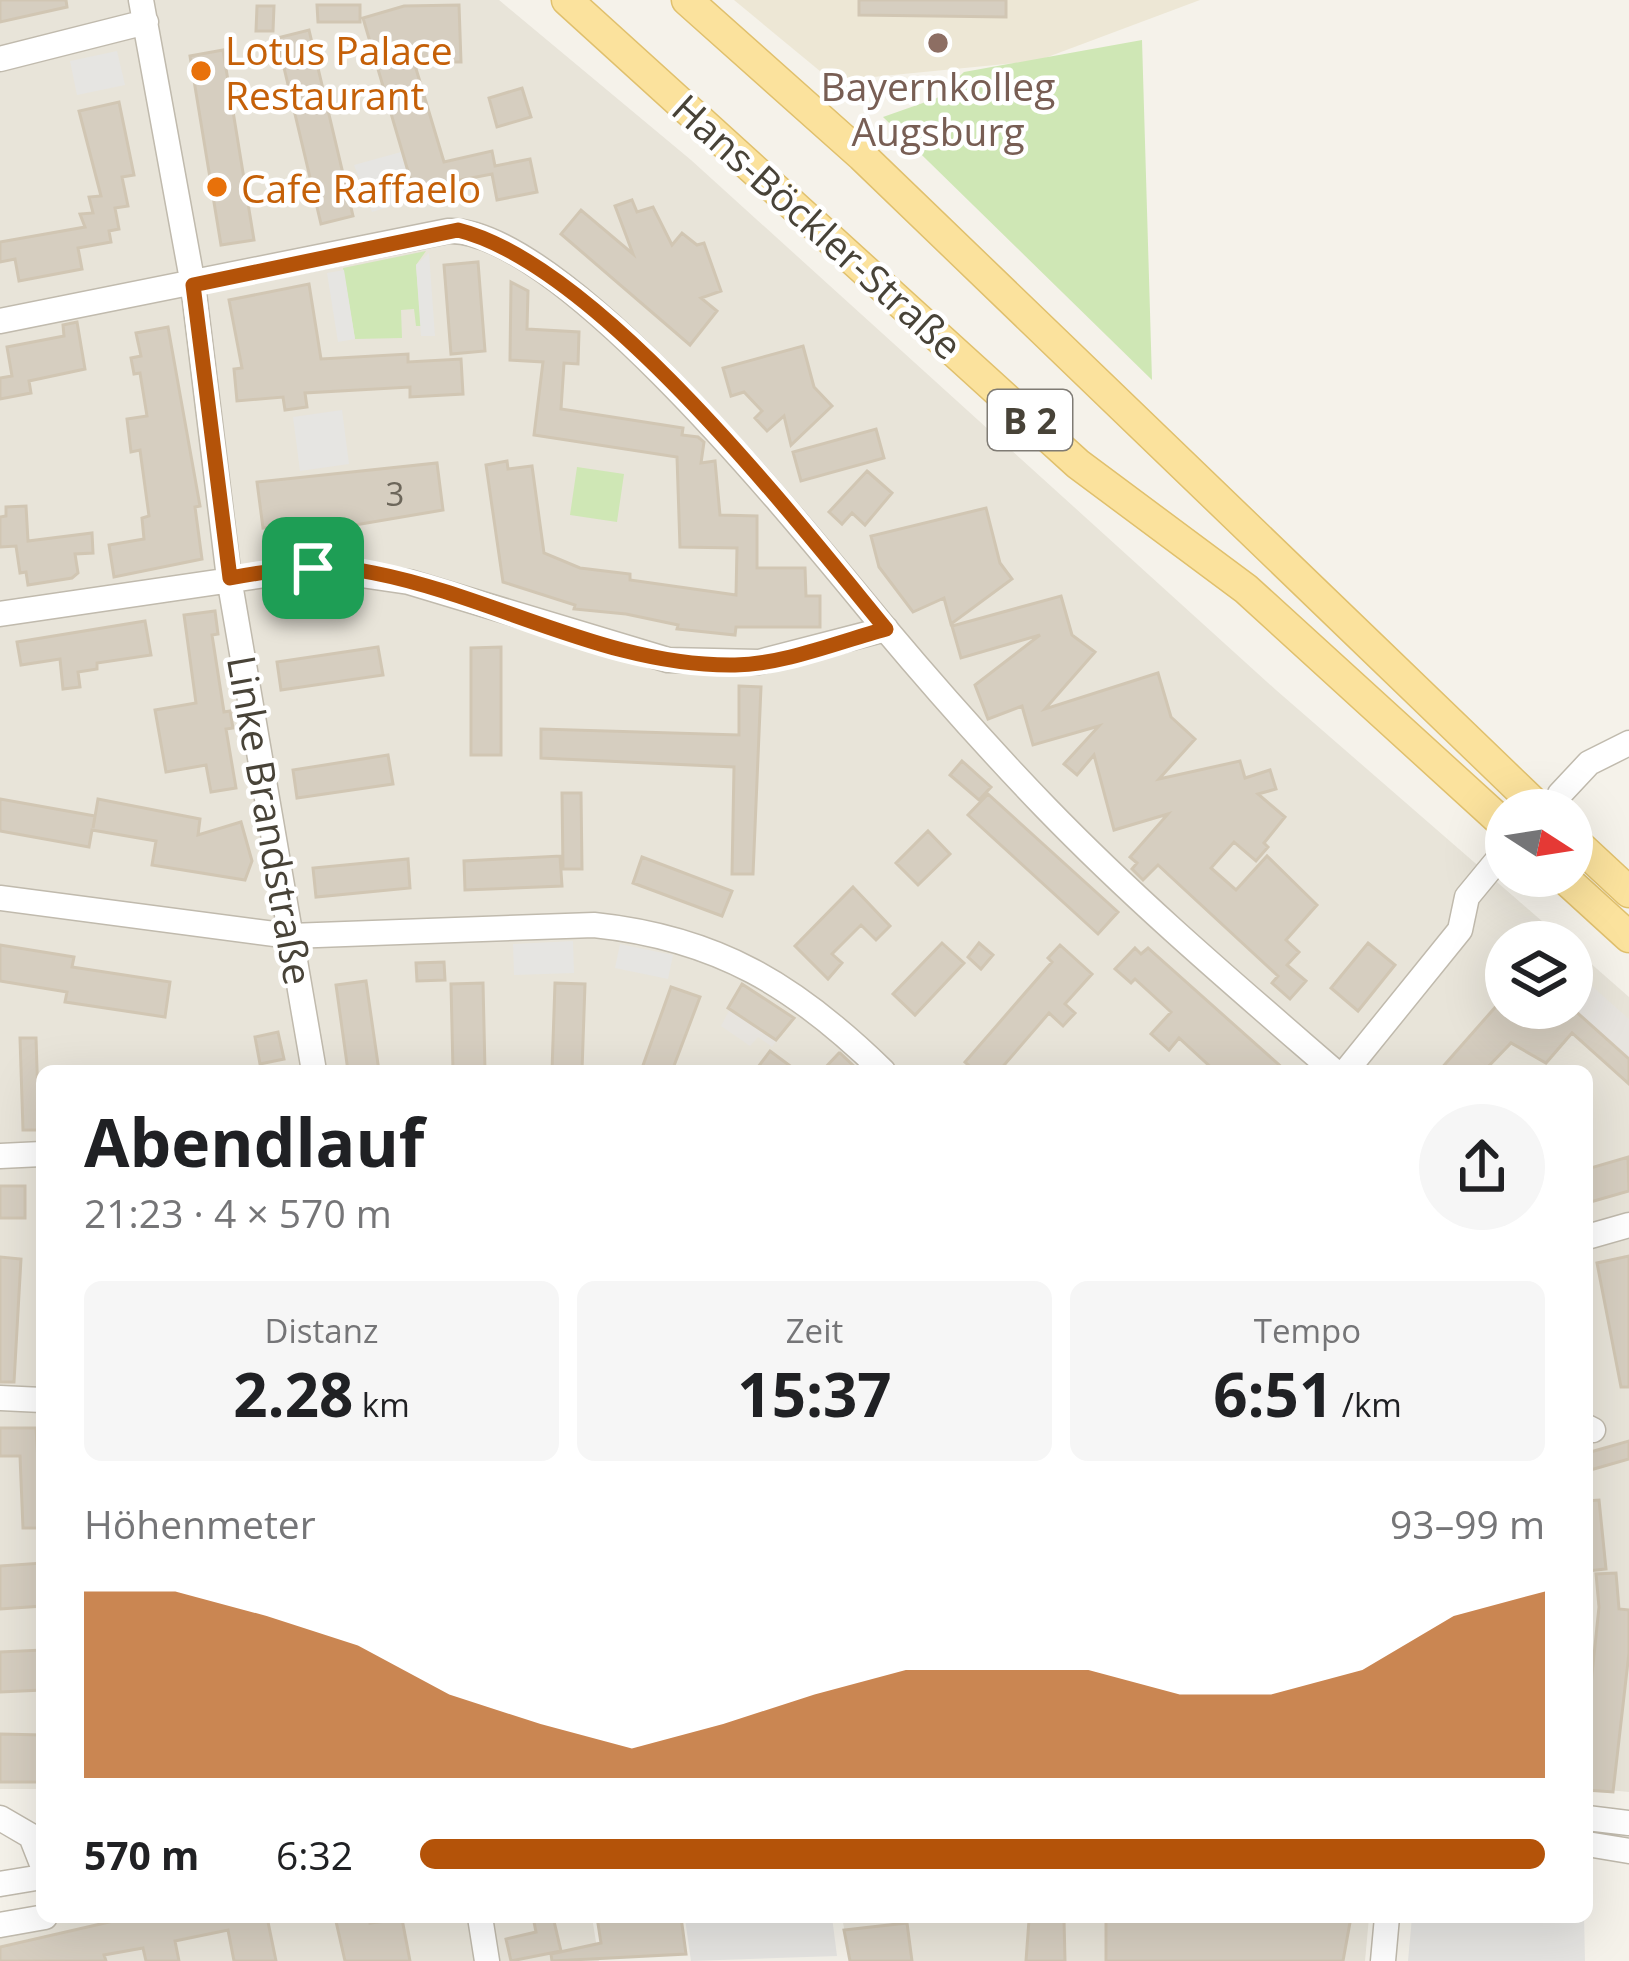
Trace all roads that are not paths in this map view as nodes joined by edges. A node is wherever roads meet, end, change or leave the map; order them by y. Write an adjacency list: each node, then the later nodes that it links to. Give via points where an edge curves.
1 (567, 0): 13 (main road, Hans-Böckler-Straße / B 2, via 1078,464 1246,590)
2 (687, 0): 11 (main road, Hans-Böckler-Straße / B 2)
3 (143, 11): 4 (street); 5 (street, Linke Brandstraße)
4 (0, 59)
5 (193, 285): 6 (street); 7 (street, Linke Brandstraße); 9 (street, via 448,231 492,239 530,258 683,393)
6 (0, 321)
7 (230, 578): 8 (street); 9 (street, via 300,568 372,572 625,651 707,664 770,660); 19 (street, Linke Brandstraße)
8 (0, 614)
9 (886, 629): 23 (street, via 1087,850)
10 (1629, 743): 12 (street, via 1589,763)
11 (1537, 789)
12 (1564, 789)
13 (1485, 807)
14 (1593, 859): 16 (main road)
15 (1485, 875): 24 (street, via 1467,897 1460,930)
16 (1629, 892)
17 (1585, 897): 20 (main road)
18 (0, 898): 19 (street)
19 (290, 936): 21 (street, Linke Brandstraße); 22 (street, via 540,926 642,932 760,972 812,1004)
20 (1629, 937)
21 (313, 1065)
22 (877, 1065)
23 (1327, 1065)
24 (1351, 1065)
25 (36, 1154): 26 (street)
26 (0, 1156)
27 (1629, 1225): 28 (street)
28 (1593, 1236)
29 (0, 1398): 30 (street)
30 (36, 1400)
31 (0, 1818): 35 (street, via 31,1836)
32 (1593, 1819): 33 (street)
33 (1629, 1823)
34 (1593, 1845): 36 (street)
35 (36, 1849)
36 (1629, 1851)
37 (36, 1878): 38 (street)
38 (0, 1884)
39 (36, 1919): 42 (street)
40 (481, 1923): 43 (street)
41 (1386, 1923): 44 (street)
42 (0, 1925)
43 (487, 1961)
44 (1383, 1961)

